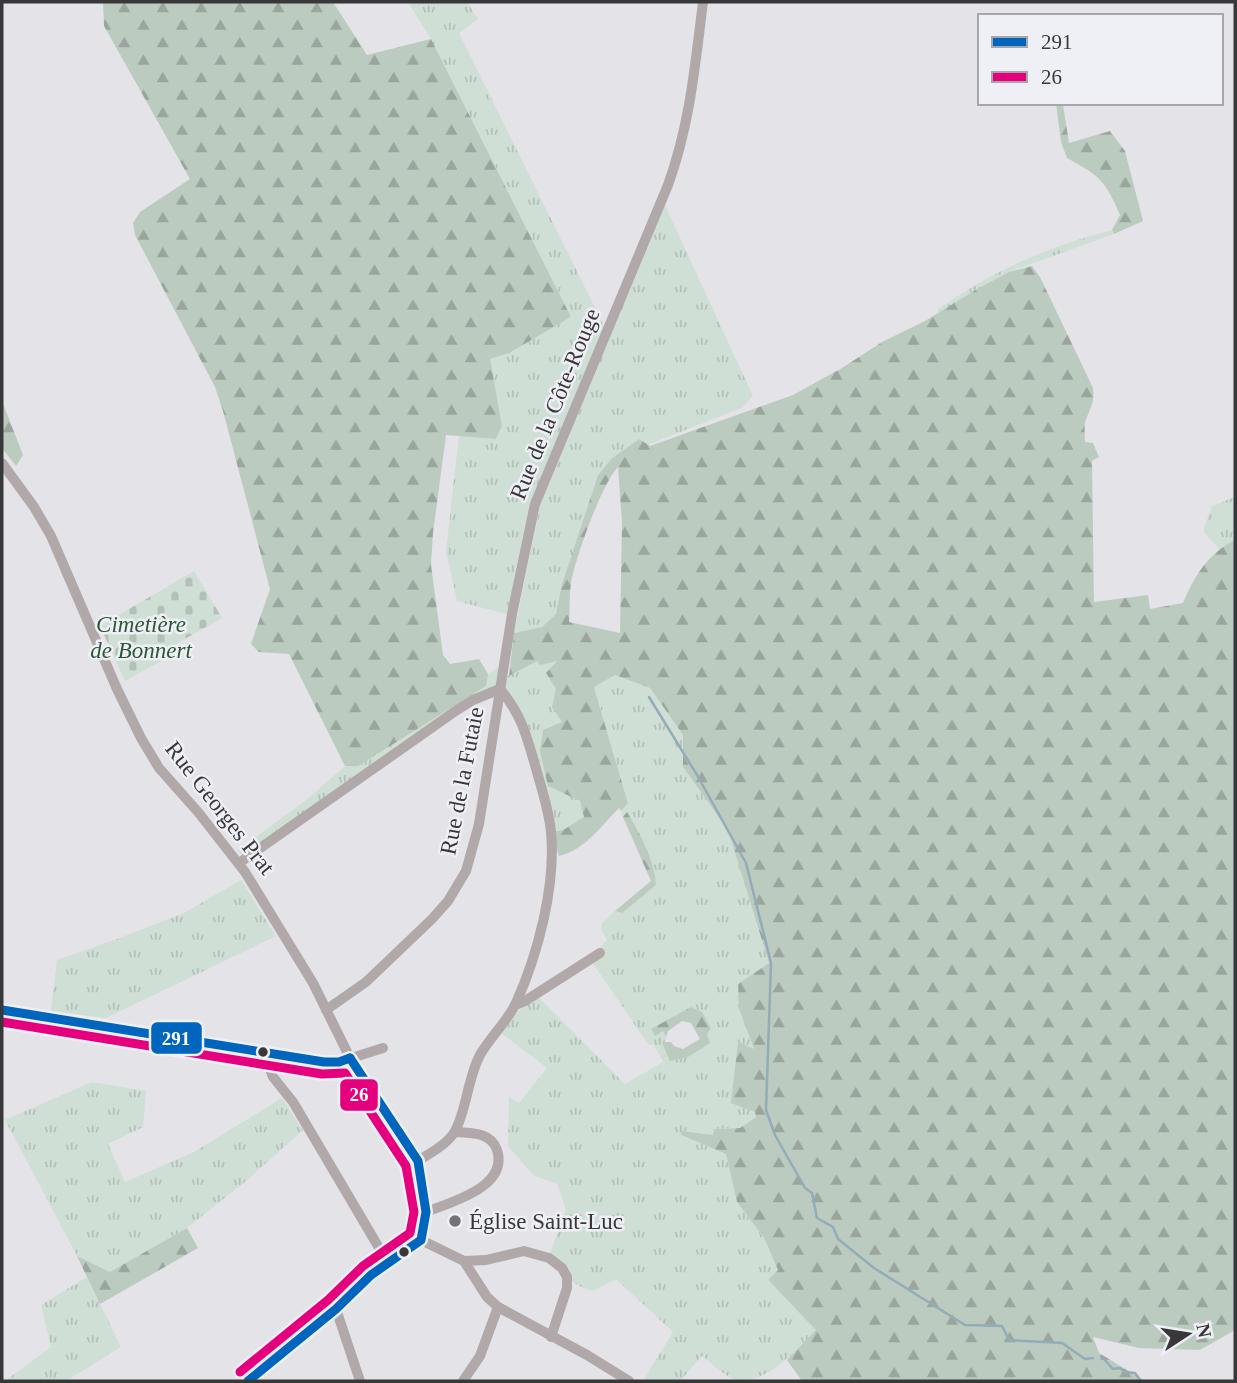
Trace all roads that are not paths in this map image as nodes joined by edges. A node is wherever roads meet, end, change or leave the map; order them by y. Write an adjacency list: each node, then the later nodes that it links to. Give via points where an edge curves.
1 (703, 2): 3 (street, Rue de la Côte-Rouge, via 683,142 542,484)
2 (2, 463): 4 (street, Rue Georges Prat, via 51,536 141,738 159,768)
3 (500, 689): 4 (street, Rue de la Futaie, via 457,710); 6 (street, via 522,720 551,832 545,912); 8 (street, Rue de la Futaie, via 479,824 458,886 386,964)
4 (239, 863): 8 (street, Rue Georges Prat)
5 (600, 953): 6 (street)
6 (515, 1004): 12 (street, via 478,1058)
7 (2, 1010): 10 (street)
8 (326, 1010): 11 (street, Rue Georges Prat)
9 (383, 1048): 11 (street)
10 (268, 1052): 11 (street, via 332,1063); 17 (street, via 273,1077 293,1102)
11 (350, 1058): 13 (street, Rue Georges Prat)
12 (455, 1132): 13 (street); 14 (street, via 489,1138 499,1165 495,1176 461,1198)
13 (418, 1161): 14 (street, Rue Georges Prat)
14 (426, 1212): 15 (street, Rue Georges Prat)
15 (421, 1240): 16 (street); 17 (street)
16 (464, 1261): 18 (street); 20 (street, via 524,1251 549,1258 562,1268 567,1288)
17 (388, 1263): 19 (street)
18 (498, 1307): 20 (street); 23 (street, via 480,1356)
19 (335, 1309): 21 (street); 22 (street)
20 (551, 1336): 24 (street)
21 (248, 1381)
22 (360, 1381)
23 (463, 1381)
24 (629, 1381)

